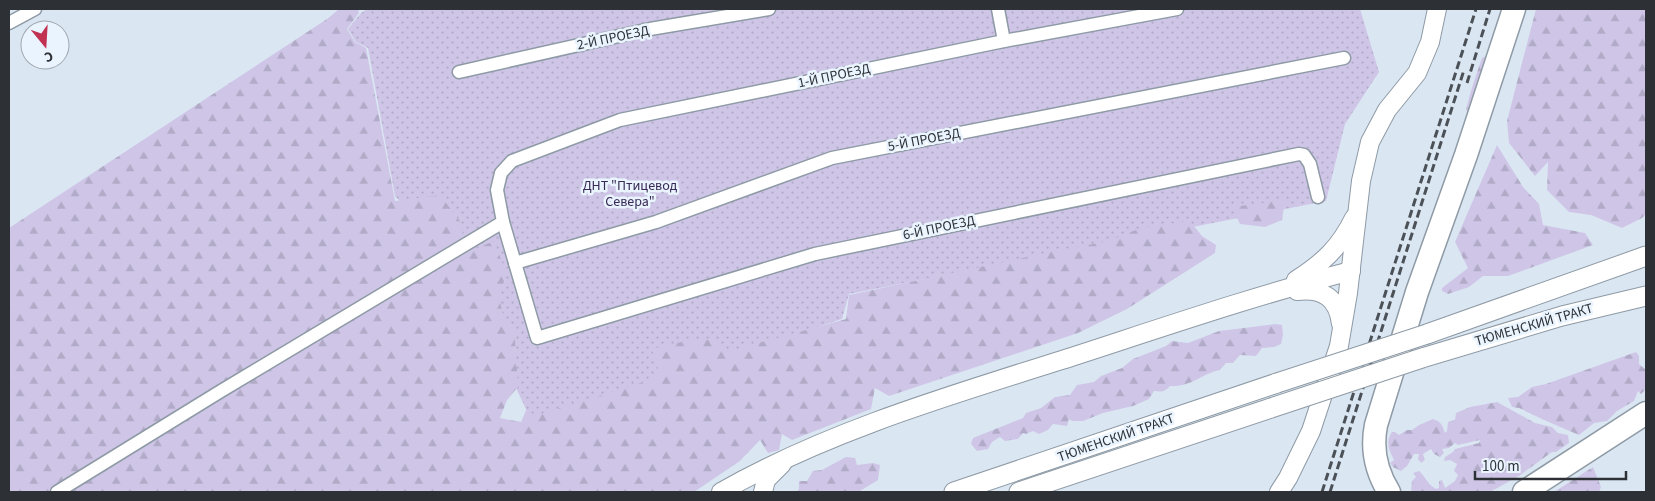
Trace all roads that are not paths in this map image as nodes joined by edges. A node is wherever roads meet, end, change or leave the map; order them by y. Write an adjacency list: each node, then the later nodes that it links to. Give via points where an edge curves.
1 (35, 9): 7 (street)
2 (768, 9): 10 (street, 2-Й ПРОЕЗД, via 650,29)
3 (998, 9): 8 (street)
4 (1177, 9): 8 (street, 1-Й ПРОЕЗД)
5 (1436, 9): 12 (main road, via 1430,42 1417,73 1387,110 1370,142)
6 (1514, 9): 30 (highway, via 1417,292 1376,425 1374,454 1377,470)
7 (9, 23)
8 (1004, 41): 13 (street, 1-Й ПРОЕЗД, via 620,120 512,161 501,173 497,190)
9 (1344, 58): 16 (street, 5-Й ПРОЕЗД, via 832,158 656,222)
10 (459, 72)
11 (1318, 197): 16 (street, 6-Й ПРОЕЗД, via 1310,164 1304,155 1299,154 815,254 537,338)
12 (1358, 209): 17 (main road); 19 (main road, via 1341,240 1320,265)
13 (504, 222): 16 (street); 24 (street)
14 (1646, 248): 18 (main road)
15 (1646, 256): 18 (main road, ТЮМЕНСКИЙ ТРАКТ)
16 (515, 263)
17 (1351, 271): 19 (main road); 21 (main road)
18 (1589, 276): 27 (main road, ТЮМЕНСКИЙ ТРАКТ, bridge, via 1427,334)
19 (1269, 294): 21 (main road, via 1300,290 1328,296 1336,303); 23 (main road, via 994,381)
20 (1646, 296): 28 (main road, ТЮМЕНСКИЙ ТРАКТ, bridge, via 1562,316 1422,358)
21 (1342, 331): 29 (main road, via 1334,366 1311,432)
22 (1646, 413): 31 (highway)
23 (806, 449): 25 (main road); 26 (main road, via 774,471)
24 (57, 492)
25 (721, 492)
26 (762, 492)
27 (954, 492)
28 (1019, 492)
29 (1279, 492)
30 (1388, 492)
31 (1524, 492)

